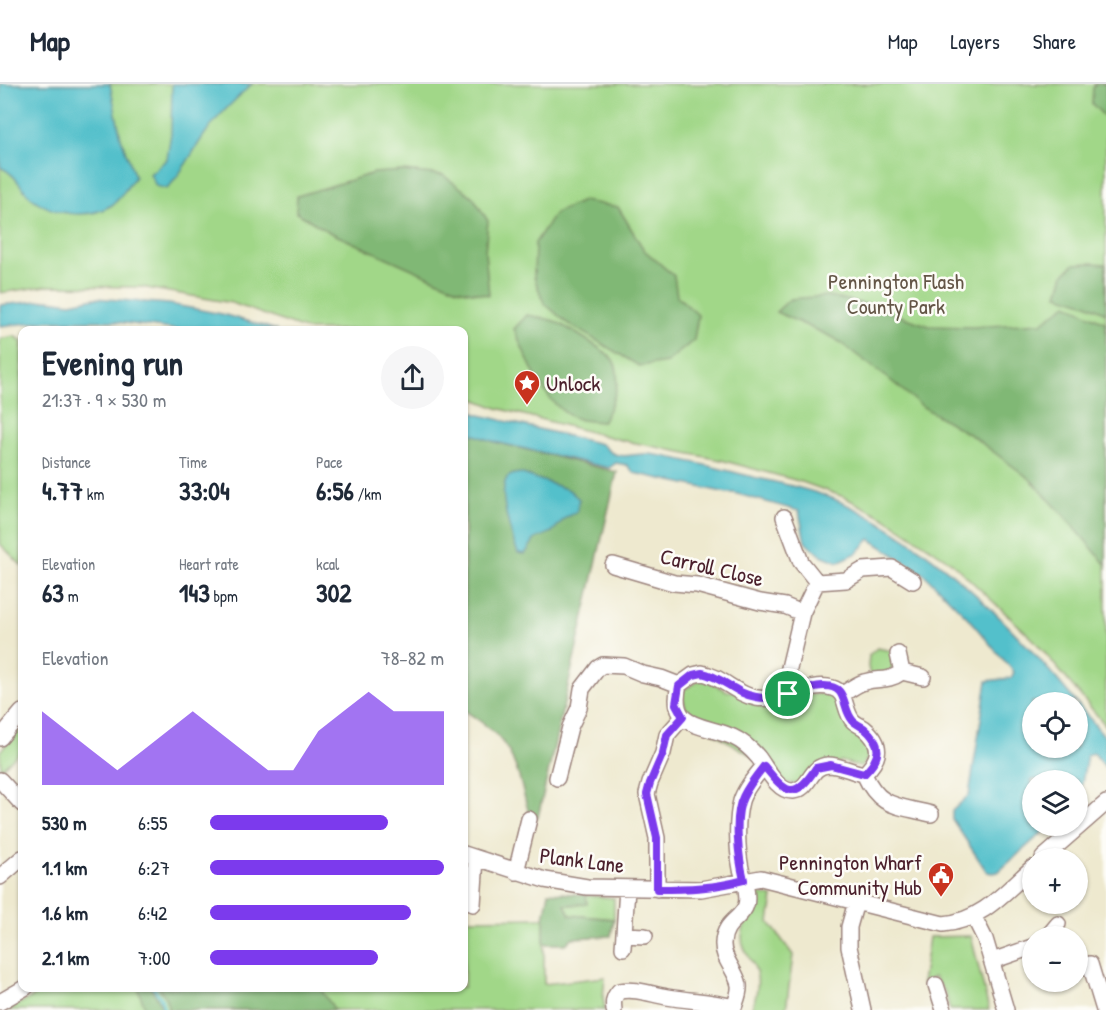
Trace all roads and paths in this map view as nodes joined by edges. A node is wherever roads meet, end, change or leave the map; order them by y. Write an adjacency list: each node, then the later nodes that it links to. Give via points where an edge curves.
1 (784, 517): 4 (street, via 801,562)
2 (613, 565): 5 (street, Carroll Close)
3 (913, 581): 4 (street, via 892,568 863,570 846,580)
4 (817, 582): 5 (street)
5 (802, 612): 10 (street, via 789,668)
6 (898, 654): 7 (street)
7 (902, 672): 8 (street); 11 (street, via 882,681 865,681)
8 (922, 677)
9 (679, 686): 10 (street, via 702,673 721,678 745,695 769,699); 13 (street, via 676,704); 17 (street, via 624,666 603,664 582,689 570,727 566,761)
10 (788, 694): 11 (street, via 823,686)
11 (843, 694): 16 (street, via 852,720 875,738 878,747 876,759)
12 (18, 717): 14 (street)
13 (683, 717): 15 (street, via 692,725 734,737); 31 (street, via 667,735 647,794 657,838)
14 (0, 738)
15 (764, 766): 16 (street, via 784,789 793,791 805,784 816,768 825,765); 29 (street, via 741,799 739,839)
16 (864, 774): 21 (street, via 883,801)
17 (557, 778)
18 (0, 780): 19 (street)
19 (18, 800)
20 (1106, 802): 23 (street)
21 (932, 814)
22 (529, 819): 26 (street)
23 (1054, 848)
24 (470, 856): 26 (street, Plank Lane); 33 (street)
25 (18, 861): 27 (street)
26 (516, 872): 30 (street, Plank Lane, via 563,885)
27 (0, 877)
28 (1022, 877): 34 (street, Plank Lane)
29 (744, 880): 31 (street, Plank Lane, via 701,889); 32 (street, Plank Lane, via 772,880); 42 (street, via 746,904 726,929 722,941 723,953 739,984)
30 (627, 889): 31 (street, Plank Lane); 35 (street, via 624,941)
31 (657, 889)
32 (856, 902): 34 (street, Plank Lane, via 943,924); 44 (street, via 849,927 849,947)
33 (473, 904)
34 (974, 917): 37 (street)
35 (645, 936)
36 (1022, 950): 37 (street)
37 (992, 961): 46 (street)
38 (1090, 964): 47 (street)
39 (936, 985): 45 (street)
40 (18, 992): 41 (street)
41 (0, 1002)
42 (734, 1009): 43 (street, via 711,1001 631,989 615,995)
43 (614, 1010)
44 (863, 1010)
45 (944, 1010)
46 (1006, 1010)
47 (1104, 1010)

